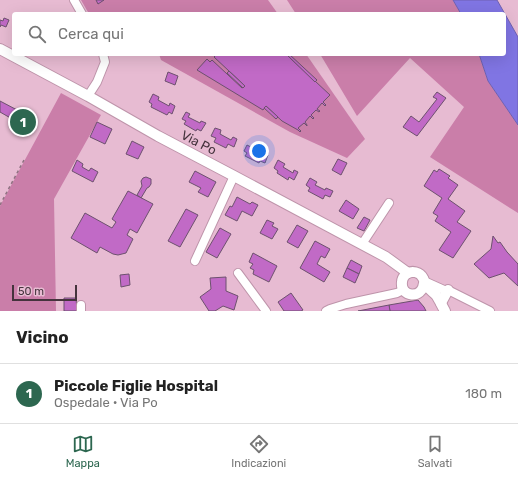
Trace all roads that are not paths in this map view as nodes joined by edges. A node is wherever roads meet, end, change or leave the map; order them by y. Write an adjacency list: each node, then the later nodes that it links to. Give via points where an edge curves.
1 (74, 0): 2 (street)
2 (81, 12)
3 (0, 49): 4 (street, Via Po)
4 (12, 55)
5 (13, 56): 7 (street, Via Po)
6 (104, 56): 7 (street, via 105,62)
7 (88, 96): 8 (street, Via Po)
8 (234, 176): 10 (street, Via Po); 11 (street)
9 (389, 202): 10 (street)
10 (362, 244): 13 (street, Via Po, via 386,257)
11 (195, 261)
12 (238, 272): 19 (street)
13 (405, 276): 14 (street, Via Po, via 412,272 418,273); 15 (street)
14 (423, 285): 15 (street, Via Po, via 413,295); 16 (street, Via Po); 17 (street, Via Po)
15 (403, 290): 18 (street)
16 (448, 290): 17 (street, Via Po); 21 (street, Via Po)
17 (441, 304)
18 (346, 308): 20 (street)
19 (266, 311)
20 (326, 311)
21 (490, 311)

